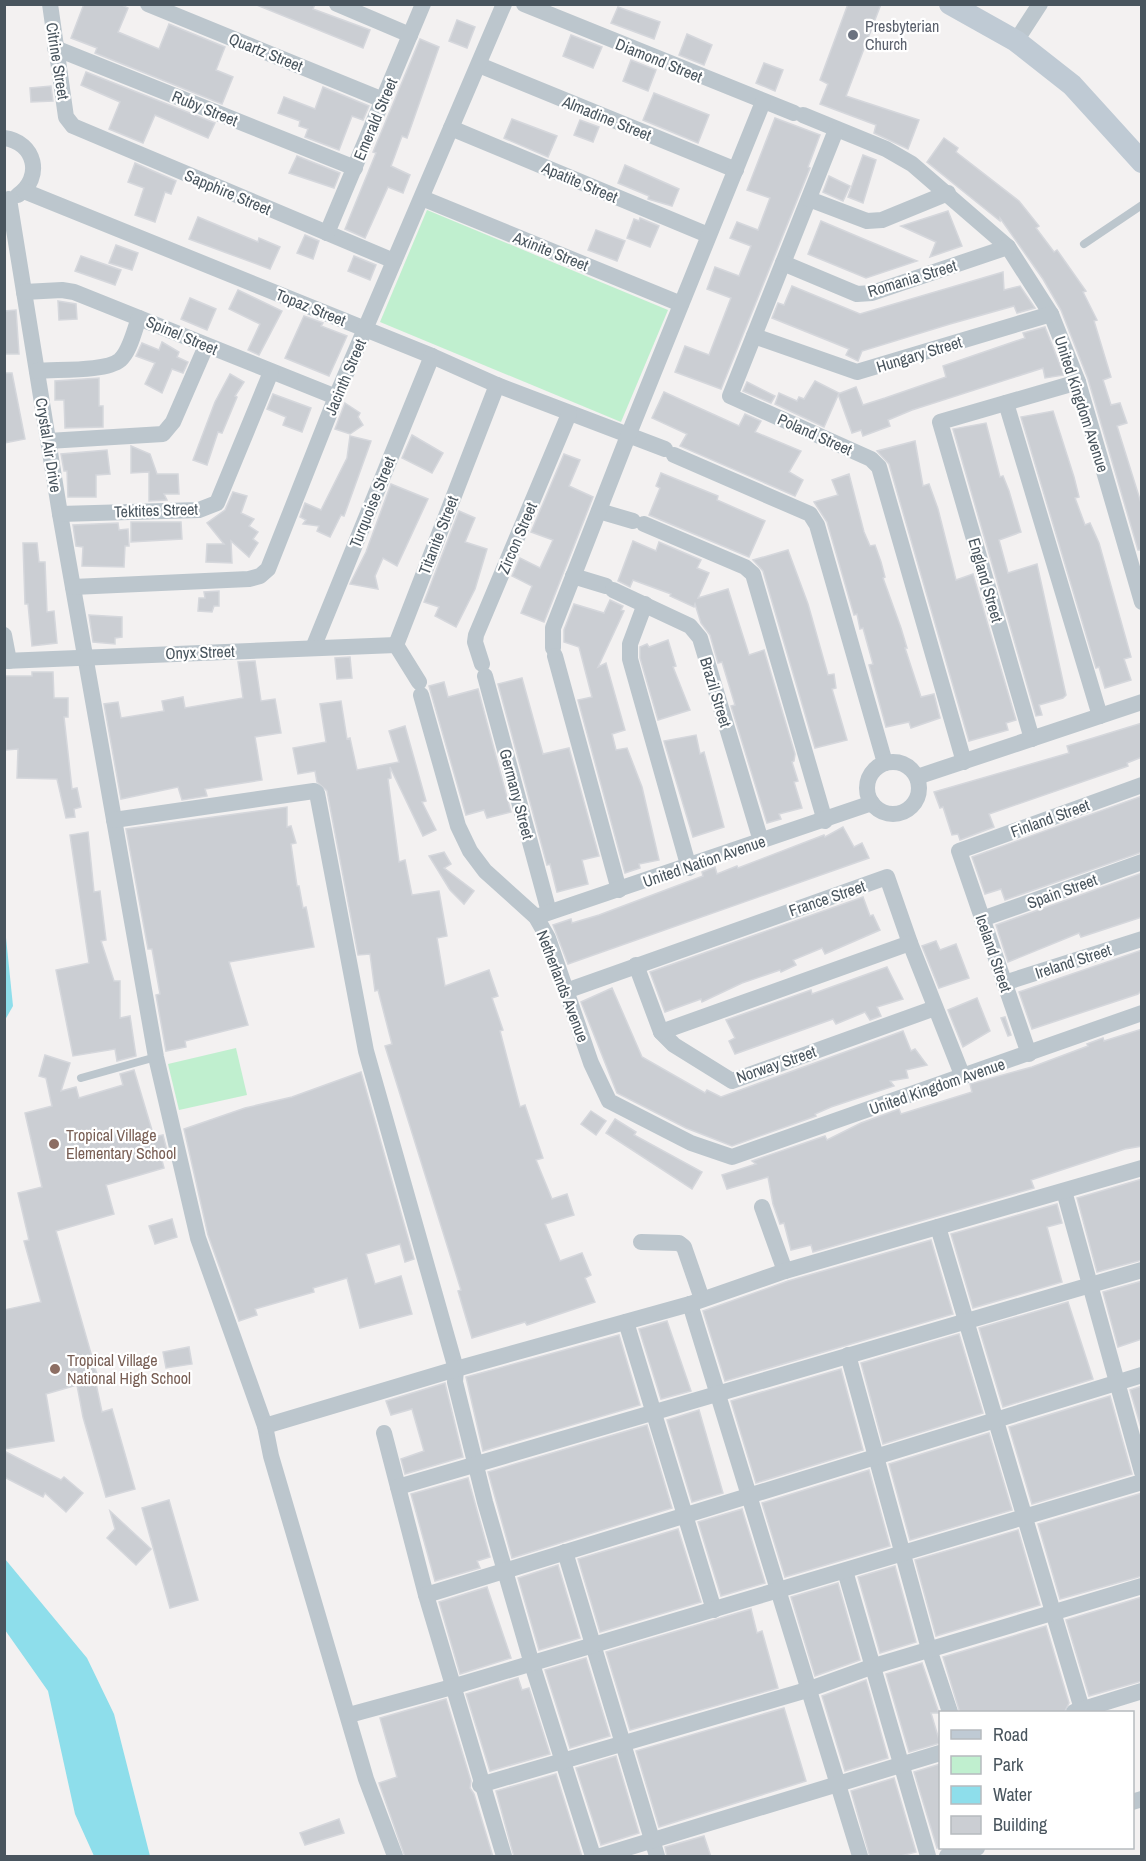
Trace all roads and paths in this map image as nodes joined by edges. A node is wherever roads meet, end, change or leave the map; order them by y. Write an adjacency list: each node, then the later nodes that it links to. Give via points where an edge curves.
1 (50, 4): 11 (street, Citrine Street)
2 (148, 4): 13 (street, Quartz Street)
3 (337, 4): 9 (street)
4 (423, 4): 9 (street, Emerald Street)
5 (504, 4): 12 (street, Jacinth Street)
6 (524, 4): 14 (street, Diamond Street)
7 (950, 4): 10 (main road)
8 (1040, 4): 10 (street)
9 (410, 35): 13 (street, Emerald Street)
10 (1016, 41): 20 (main road, via 1072,85)
11 (55, 48): 16 (street, Citrine Street); 21 (street, Ruby Street)
12 (478, 65): 17 (street, Jacinth Street); 22 (street, Almadine Street)
13 (383, 100): 21 (street, Emerald Street)
14 (763, 102): 15 (street, Diamond Street); 22 (street)
15 (798, 114): 18 (street, United Kingdom Avenue)
16 (66, 117): 29 (street, Sapphire Street, via 83,132)
17 (451, 129): 25 (street, Jacinth Street); 30 (street, Apatite Street)
18 (836, 130): 24 (street, United Kingdom Avenue, via 886,149 912,164); 27 (street, Poland Street)
19 (4, 138): 23 (street, via 22,144 33,162 31,182)
20 (1142, 162)
21 (355, 168): 29 (street, Emerald Street)
22 (736, 170): 30 (street)
23 (24, 190): 26 (street); 39 (street, Topaz Street)
24 (948, 194): 27 (street, via 882,220 867,221); 32 (street, United Kingdom Avenue)
25 (422, 198): 33 (street, Jacinth Street); 36 (street, Axinite Street)
26 (7, 199): 35 (street, Crystal Air Drive)
27 (809, 199): 34 (street, Poland Street)
28 (1142, 205): 31 (lane)
29 (327, 233): 33 (street, Sapphire Street)
30 (708, 235): 36 (street)
31 (1084, 244)
32 (1008, 247): 34 (street, Romania Street, via 872,293 857,294); 37 (street, United Kingdom Avenue)
33 (393, 261): 39 (street, Jacinth Street)
34 (783, 263): 40 (street, Poland Street)
35 (24, 292): 38 (street, Spinel Street, via 74,292); 43 (street, Crystal Air Drive)
36 (681, 304): 50 (street)
37 (1051, 314): 40 (street, Hungary Street, via 857,372); 45 (street, United Kingdom Avenue)
38 (139, 318): 41 (street, Spinel Street); 43 (street, via 120,360 108,366)
39 (366, 329): 42 (street, Topaz Street); 47 (street, Jacinth Street)
40 (754, 336): 67 (street, Poland Street, via 730,396 871,459 879,467)
41 (206, 346): 44 (street, Spinel Street); 51 (street, via 173,423 163,434)
42 (432, 356): 46 (street, Topaz Street); 60 (street, Turquoise Street)
43 (37, 371): 51 (street, Crystal Air Drive)
44 (271, 372): 47 (street, Spinel Street); 53 (street, Tektites Street, via 217,503 199,510)
45 (1078, 382): 48 (street); 56 (street, United Kingdom Avenue)
46 (497, 385): 49 (street, Topaz Street); 59 (street, Titanite Street)
47 (336, 397): 55 (street, Jacinth Street, via 273,560 260,576)
48 (1006, 403): 65 (street); 66 (street, England Street, via 940,422)
49 (569, 414): 50 (street, Topaz Street); 63 (street, Zircon Street, via 476,635)
50 (628, 436): 52 (street); 68 (street, Topaz Street, via 810,514 817,525)
51 (48, 441): 53 (street, Crystal Air Drive)
52 (599, 511): 54 (street); 73 (street, via 638,523 745,567 753,574)
53 (60, 514): 55 (street, Crystal Air Drive)
54 (573, 576): 57 (street, Brazil Street); 78 (street, via 554,628 554,652)
55 (73, 586): 61 (street, Crystal Air Drive)
56 (1142, 602)
57 (645, 604): 74 (street, Brazil Street, via 690,626 700,638); 77 (street, via 630,644 630,659)
58 (4, 635): 62 (street)
59 (396, 645): 60 (street, Onyx Street); 79 (street, Netherlands Avenue, via 420,688 458,826 470,852 485,871)
60 (313, 648): 61 (street, Onyx Street)
61 (85, 656): 62 (street, Onyx Street); 72 (street, Crystal Air Drive)
62 (7, 661)
63 (484, 670): 79 (street, Germany Street)
64 (1142, 702): 65 (street)
65 (1100, 716): 66 (street)
66 (1032, 739): 67 (street)
67 (964, 762): 69 (street)
68 (885, 763): 69 (street, via 900,762); 71 (street, via 868,780)
69 (917, 777): 71 (street, via 919,794 910,808 894,814)
70 (1142, 785): 75 (street, Finland Street)
71 (872, 803): 73 (street, United Nation Avenue)
72 (114, 820): 90 (street, Crystal Air Drive); 106 (street, via 317,793 366,1051)
73 (825, 821): 74 (street, United Nation Avenue)
74 (761, 841): 77 (street, United Nation Avenue)
75 (959, 851): 80 (street, Iceland Street)
76 (1142, 862): 80 (street, Spain Street)
77 (689, 867): 78 (street, United Nation Avenue)
78 (620, 890): 79 (street, United Nation Avenue)
79 (543, 915): 85 (street, Netherlands Avenue)
80 (982, 919): 84 (street, Iceland Street)
81 (1142, 939): 84 (street, Ireland Street)
82 (910, 944): 83 (street, France Street, via 887,877); 86 (street, France Street); 88 (street)
83 (636, 965): 85 (street, France Street); 88 (street, Norway Street)
84 (1004, 983): 89 (street, Iceland Street)
85 (566, 991): 93 (street, Netherlands Avenue, via 609,1101 691,1143)
86 (935, 1008): 88 (street, Norway Street, via 732,1081 674,1045); 91 (street, France Street)
87 (1142, 1013): 89 (street, United Kingdom Avenue)
88 (661, 1032)
89 (1029, 1054): 91 (street, United Kingdom Avenue)
90 (156, 1057): 92 (lane); 112 (street, Crystal Air Drive, via 198,1238)
91 (963, 1077): 93 (street, United Kingdom Avenue)
92 (81, 1078)
93 (732, 1157)
94 (1142, 1168): 95 (street)
95 (1064, 1191): 97 (street); 101 (street)
96 (762, 1207): 100 (street)
97 (938, 1227): 100 (street); 103 (street)
98 (640, 1242): 102 (street, via 679,1243 684,1247)
99 (1142, 1270): 101 (street)
100 (785, 1271): 102 (street)
101 (1089, 1285): 103 (street); 108 (street)
102 (696, 1302): 104 (street); 109 (street)
103 (965, 1321): 105 (street); 111 (street)
104 (626, 1322): 106 (street); 110 (street)
105 (848, 1355): 109 (street); 114 (street)
106 (456, 1369): 112 (street); 115 (street, via 455,1382)
107 (1142, 1375): 108 (street)
108 (1116, 1383): 111 (street); 116 (street)
109 (717, 1394): 110 (street); 119 (street)
110 (654, 1412): 115 (street); 120 (street)
111 (994, 1420): 114 (street); 121 (street)
112 (265, 1426): 140 (street, Crystal Air Drive)
113 (384, 1433): 118 (street)
114 (878, 1455): 119 (street); 123 (street)
115 (477, 1464): 118 (street); 124 (street)
116 (1142, 1472)
117 (1142, 1482): 121 (street)
118 (398, 1487): 128 (street)
119 (750, 1496): 120 (street); 127 (street)
120 (686, 1515): 122 (street); 129 (street)
121 (1024, 1518): 123 (street); 130 (street)
122 (565, 1552): 124 (street); 131 (street)
123 (904, 1554): 125 (street); 132 (street)
124 (506, 1570): 128 (street); 133 (street)
125 (845, 1571): 127 (street); 134 (street)
126 (1142, 1586): 130 (street)
127 (779, 1591): 129 (street); 136 (street)
128 (426, 1595): 135 (street)
129 (714, 1610): 131 (street)
130 (1053, 1612): 132 (street); 139 (street)
131 (594, 1645): 133 (street); 141 (street)
132 (929, 1649): 134 (street); 138 (street)
133 (531, 1664): 135 (street); 143 (street)
134 (871, 1667): 136 (street); 144 (street)
135 (452, 1688): 140 (street); 146 (street)
136 (807, 1690): 141 (street); 145 (street)
137 (1142, 1691): 139 (street)
138 (949, 1711)
139 (1077, 1711)
140 (349, 1715): 149 (street, Crystal Air Drive, via 366,1779)
141 (621, 1742): 143 (street); 147 (street)
142 (939, 1753): 144 (street)
143 (562, 1761): 146 (street); 151 (street)
144 (901, 1765): 145 (street); 154 (street)
145 (836, 1783): 147 (street); 153 (street)
146 (480, 1785): 150 (street)
147 (654, 1849): 152 (street)
148 (973, 1849): 155 (street)
149 (395, 1857)
150 (504, 1857)
151 (593, 1857)
152 (601, 1857)
153 (860, 1857)
154 (928, 1857)
155 (947, 1857)

